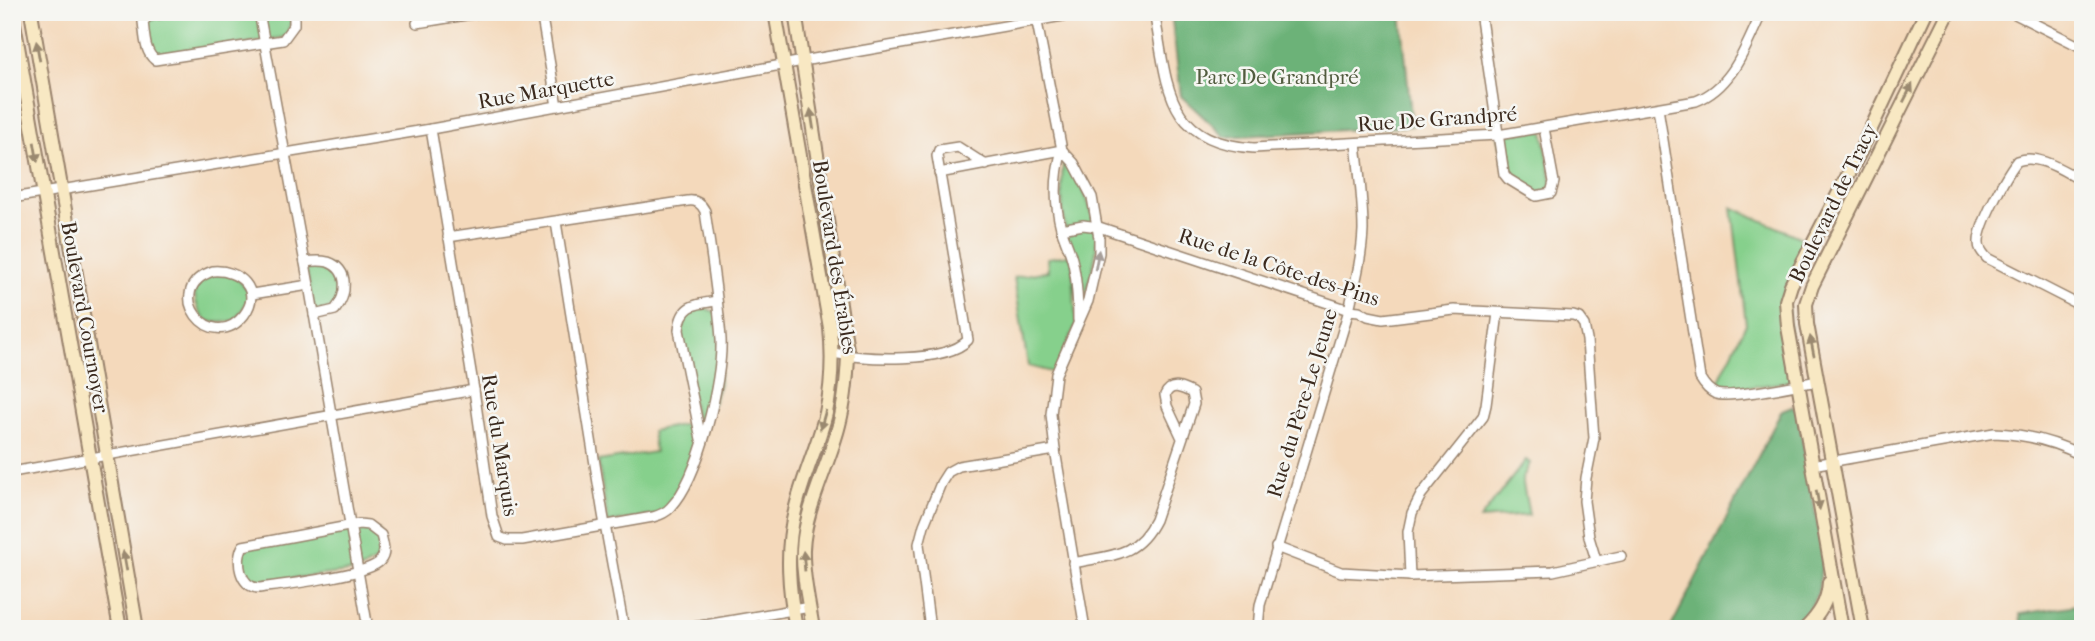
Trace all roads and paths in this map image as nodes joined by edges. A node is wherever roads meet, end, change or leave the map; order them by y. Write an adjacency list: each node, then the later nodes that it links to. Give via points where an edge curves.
1 (12, 12): 37 (street, Boulevard Cournoyer, one-way to 37)
2 (31, 12): 36 (street, Boulevard Cournoyer, one-way to 2)
3 (174, 12): 19 (street, via 148,16 143,22 147,50 155,60)
4 (259, 12): 19 (street)
5 (294, 12): 19 (street, via 294,25 287,37)
6 (484, 12): 18 (street)
7 (541, 12): 23 (street)
8 (775, 12): 22 (street, Boulevard des Érables)
9 (795, 12): 21 (street, Boulevard des Érables)
10 (1086, 12): 17 (street, Rue Marquette)
11 (1154, 12): 28 (street, Rue De Grandpré, via 1171,98 1188,124 1205,137 1254,148)
12 (1480, 12): 27 (street)
13 (1762, 12): 24 (street, Rue De Grandpré, via 1731,74 1717,91 1696,101)
14 (1926, 12): 32 (street, Boulevard de Tracy)
15 (1949, 12): 34 (street, Boulevard de Tracy, one-way to 15)
16 (2011, 12): 20 (street)
17 (1036, 16): 21 (street, Rue Marquette); 29 (street)
18 (417, 23)
19 (265, 44): 30 (street)
20 (2083, 48)
21 (803, 61): 22 (street, Rue Marquette); 53 (street, Boulevard des Érables, one-way to 21)
22 (783, 64): 23 (street, Rue Marquette); 52 (street, Boulevard des Érables)
23 (557, 106): 26 (street, Rue Marquette)
24 (1658, 108): 25 (street, Rue De Grandpré); 55 (street, via 1700,379 1718,395)
25 (1544, 128): 27 (street, Rue De Grandpré); 27 (street, via 1554,182 1545,196 1536,196 1504,174)
26 (431, 129): 30 (street, Rue Marquette); 42 (street, Rue du Marquis)
27 (1498, 135): 28 (street, Rue De Grandpré)
28 (1356, 143): 48 (street, Rue du Père-Le Jeune, via 1363,232)
29 (1062, 150): 31 (street); 40 (street, via 1092,197); 41 (street, via 1056,186)
30 (285, 153): 36 (street, Rue Marquette); 43 (street)
31 (986, 165): 33 (street); 33 (street, via 962,149 950,147 939,150)
32 (1852, 166): 34 (street); 55 (street, Boulevard de Tracy, via 1788,293 1786,317)
33 (939, 173): 53 (street, via 968,340 947,351 913,357)
34 (1868, 174): 54 (street, Boulevard de Tracy, one-way to 34, via 1806,304)
35 (2083, 181): 47 (street, via 2046,162 2017,161 1983,224 1979,242 1987,258)
36 (62, 189): 37 (street, Rue Marquette); 62 (street, Boulevard Cournoyer)
37 (43, 193): 38 (street, Rue Marquette); 63 (street, Boulevard Cournoyer)
38 (12, 198)
39 (556, 222): 42 (street, Rue du Marquis); 46 (street, Rue du Marquis, via 698,202 705,211); 68 (street)
40 (1099, 227): 41 (street, Rue de la Côte-des-Pins); 48 (street, Rue de la Côte-des-Pins); 51 (street, one-way to 40, via 1097,261)
41 (1061, 229): 51 (street, via 1072,258)
42 (448, 237): 56 (street, Rue du Marquis)
43 (304, 262): 44 (street); 50 (street, via 329,263 344,279 342,299 335,310)
44 (309, 285): 45 (street); 50 (street)
45 (252, 294): 45 (street, via 240,279 213,271 193,286 192,313 211,328 228,327 250,307)
46 (717, 300): 59 (street, Rue du Marquis, via 720,359); 59 (street, via 691,305 679,324)
47 (2083, 307)
48 (1349, 310): 49 (street, Rue de la Côte-des-Pins, via 1383,319 1446,311); 69 (street, Rue du Père-Le Jeune)
49 (1498, 313): 71 (street, Rue de la Côte-des-Pins, via 1573,316 1584,325 1594,429 1584,501); 75 (street, via 1483,417 1412,513)
50 (314, 315): 57 (street)
51 (1078, 326): 60 (street, via 1056,374 1051,414)
52 (833, 353): 53 (street); 77 (street, Boulevard des Érables, one-way to 77, via 825,415 791,530)
53 (848, 356): 76 (street, Boulevard des Érables, one-way to 53, via 804,541 839,426)
54 (1818, 381): 55 (street); 64 (street, Boulevard de Tracy)
55 (1798, 384): 65 (street, Boulevard de Tracy)
56 (474, 390): 57 (street); 68 (street, Rue du Marquis, via 499,537 522,540)
57 (331, 416): 62 (street); 67 (street)
58 (1182, 438): 58 (street, via 1194,396 1176,386 1165,395); 72 (street, via 1155,520 1145,536 1119,554)
59 (702, 444): 68 (street, Rue du Marquis, via 693,472 670,509 653,517)
60 (1055, 450): 72 (street); 85 (street, via 959,466 945,476 919,544)
61 (2082, 453): 64 (street, via 2026,435 1994,433)
62 (107, 456): 63 (street); 79 (street, Boulevard Cournoyer, one-way to 62)
63 (91, 459): 66 (street); 78 (street, Boulevard Cournoyer)
64 (1833, 461): 65 (street); 90 (street, Boulevard de Tracy)
65 (1812, 466): 73 (street, Boulevard de Tracy, one-way to 73)
66 (12, 472)
67 (350, 525): 74 (street); 74 (street, via 368,525 381,535 383,543 383,558); 74 (street, via 243,546 240,566 245,582 254,589)
68 (605, 525): 81 (street)
69 (1276, 547): 75 (street, via 1341,572); 87 (street, Rue du Père-Le Jeune)
70 (1621, 556): 71 (street)
71 (1595, 560): 75 (street, via 1553,572)
72 (1073, 562): 86 (street)
73 (1829, 565): 88 (street, via 1826,602); 89 (street, Boulevard de Tracy)
74 (358, 571): 80 (street)
75 (1410, 576)
76 (810, 607): 77 (street); 84 (street, Boulevard des Érables)
77 (792, 610): 82 (street); 83 (street, Boulevard des Érables)
78 (120, 629)
79 (137, 629)
80 (368, 629)
81 (624, 629)
82 (682, 629)
83 (796, 629)
84 (813, 629)
85 (930, 629)
86 (1085, 629)
87 (1258, 629)
88 (1805, 629)
89 (1842, 629)
90 (1863, 629)

